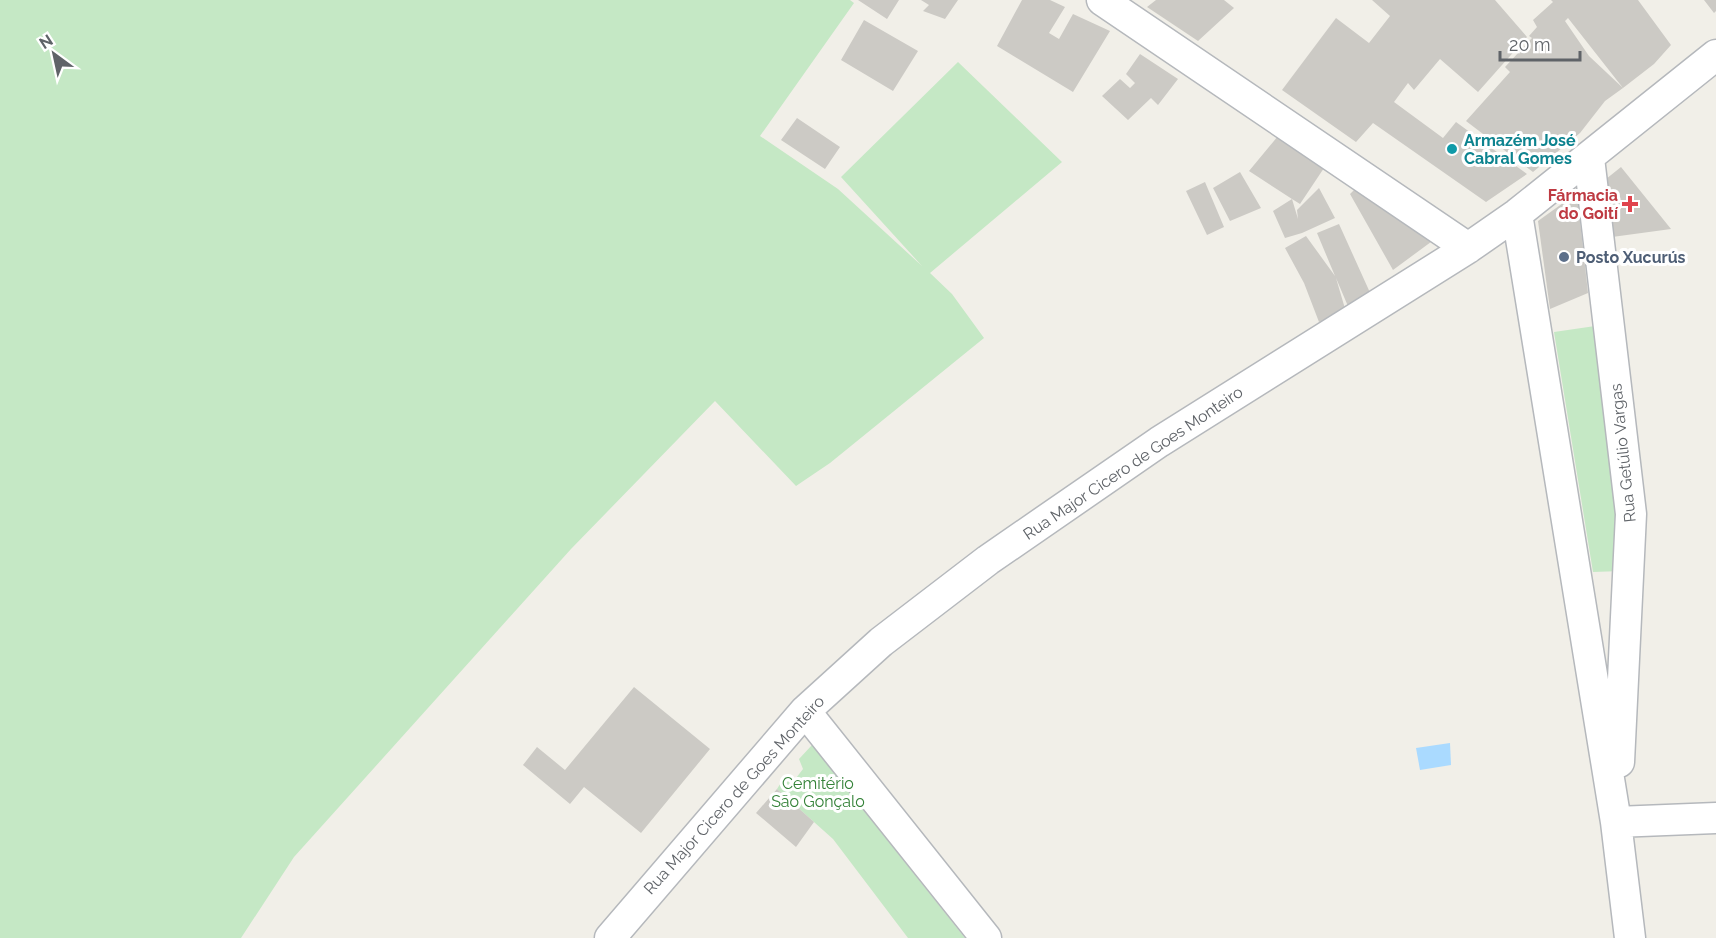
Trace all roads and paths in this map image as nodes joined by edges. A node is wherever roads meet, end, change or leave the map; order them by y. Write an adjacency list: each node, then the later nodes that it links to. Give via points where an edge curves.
1 (1102, 0): 5 (street)
2 (1716, 56): 3 (street, Rua Major Cicero de Goes Monteiro)
3 (1589, 158): 4 (street, Rua Major Cicero de Goes Monteiro); 6 (street, Rua Getúlio Vargas, via 1631,514)
4 (1517, 214): 5 (street, Rua Major Cicero de Goes Monteiro); 7 (street, Rua Getúlio Vargas)
5 (1467, 248): 8 (street, Rua Major Cicero de Goes Monteiro, via 1159,442 988,560 881,642)
6 (1627, 597): 7 (street); 10 (street, Rua Getúlio Vargas)
7 (1580, 600): 10 (street, Rua Getúlio Vargas)
8 (805, 711): 11 (street, Rua Major Cicero de Goes Monteiro); 12 (street)
9 (1716, 818): 10 (street)
10 (1616, 822): 13 (street, Rua Getúlio Vargas)
11 (610, 938)
12 (986, 938)
13 (1630, 938)

